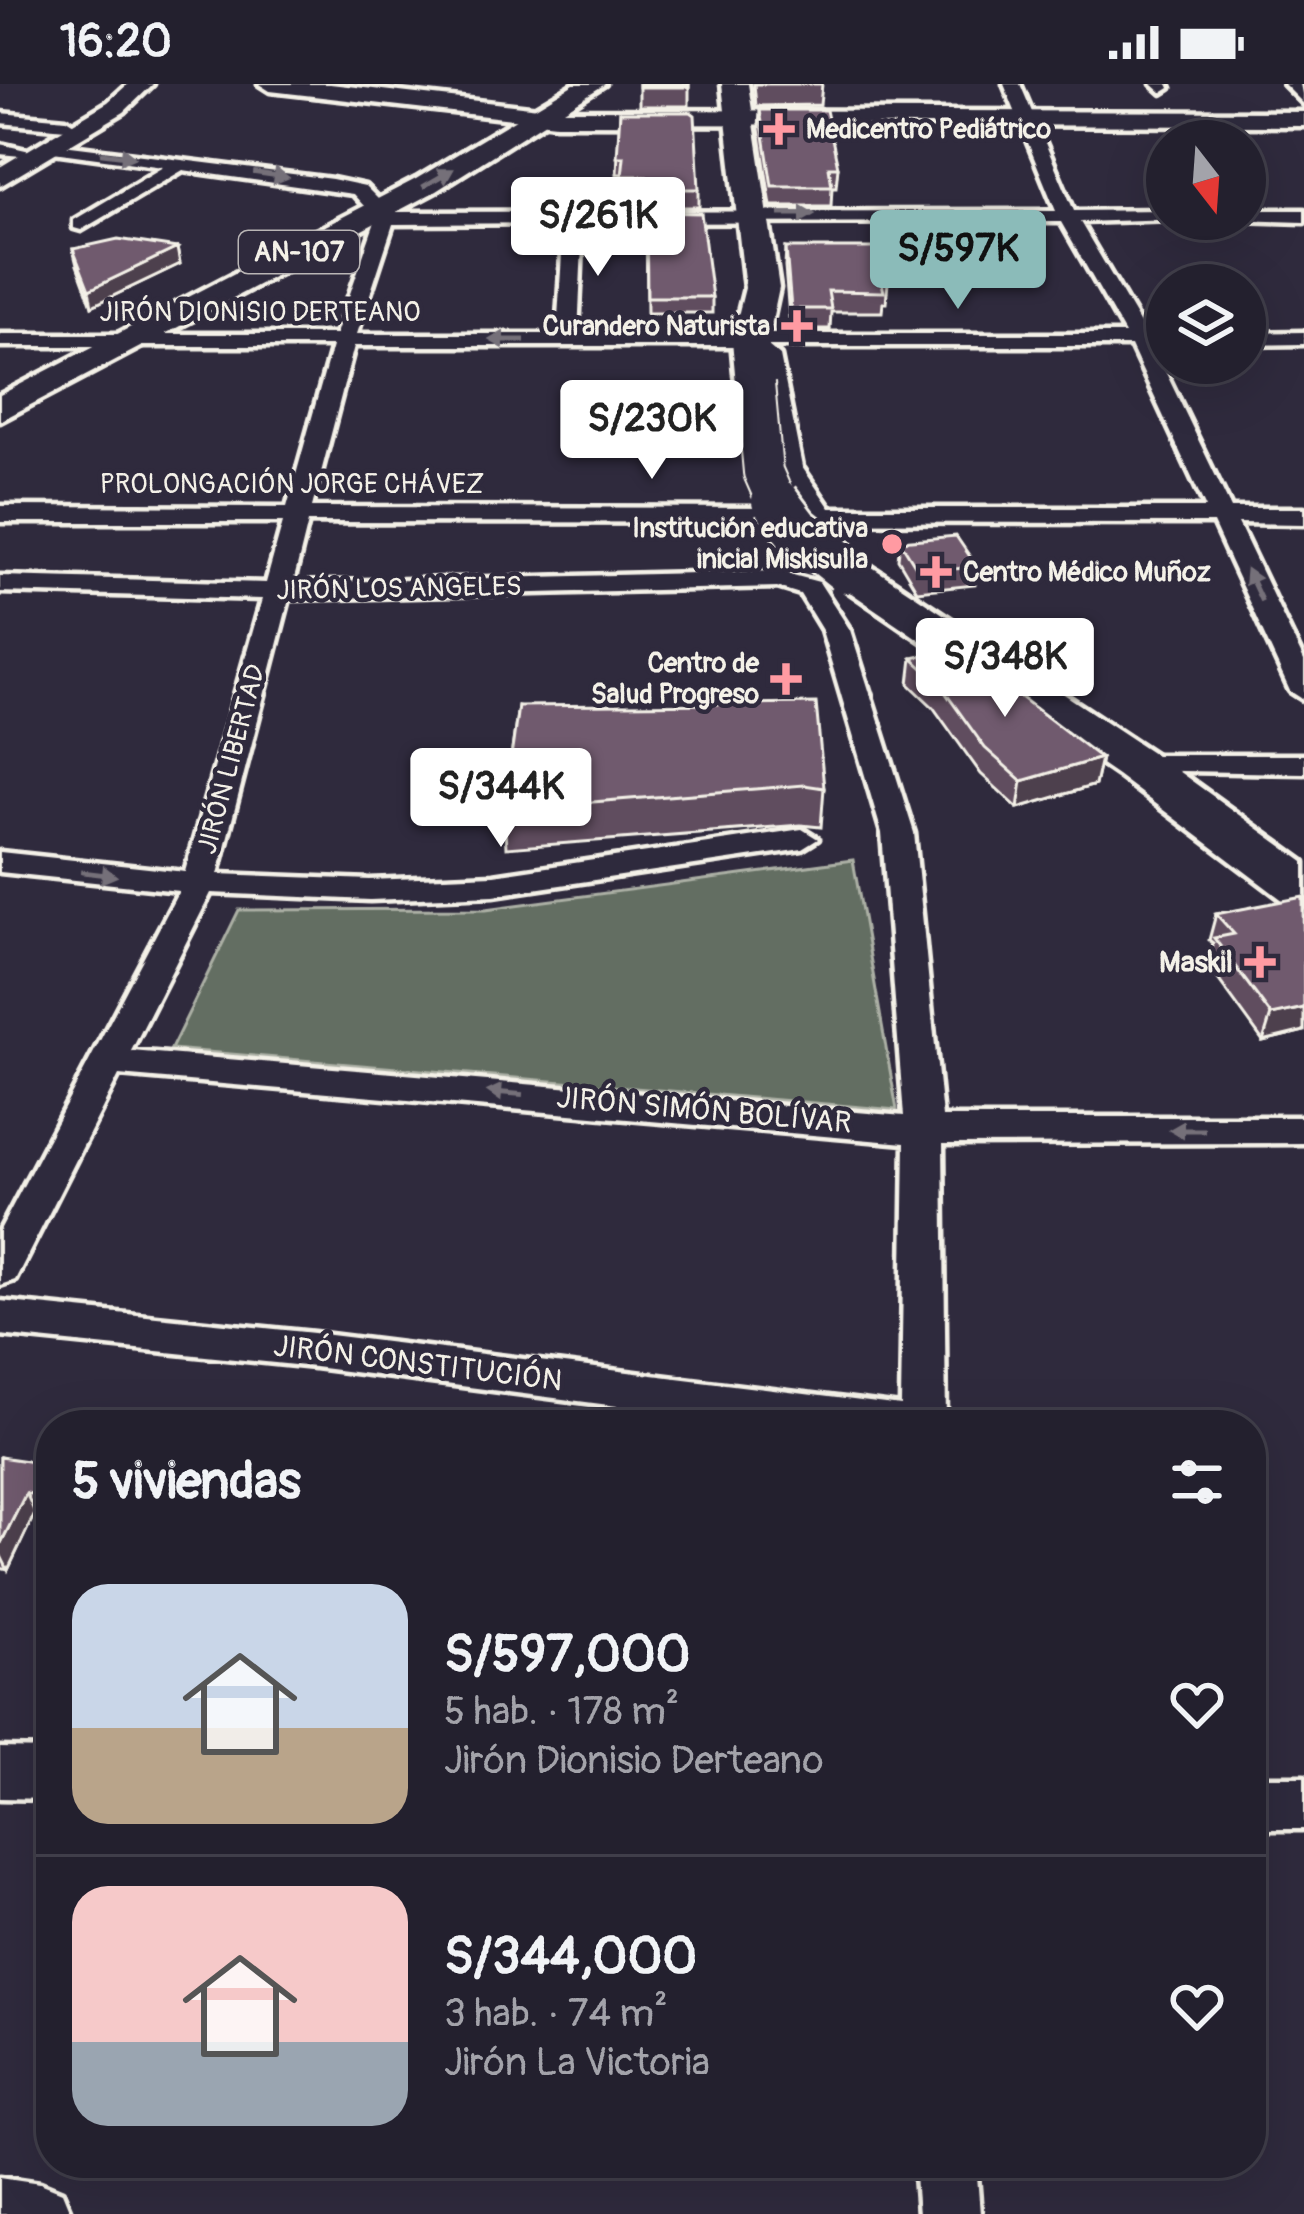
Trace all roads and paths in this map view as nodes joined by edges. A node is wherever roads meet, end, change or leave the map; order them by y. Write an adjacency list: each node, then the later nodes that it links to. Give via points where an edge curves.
1 (142, 84): 16 (street)
2 (270, 84): 10 (street)
3 (520, 84): 10 (main road, AN-107)
4 (592, 84): 11 (main road, AN-107)
5 (706, 84): 12 (highway)
6 (735, 84): 12 (highway)
7 (1012, 84): 14 (street)
8 (1292, 84): 9 (street)
9 (1304, 99)
10 (482, 109): 11 (street); 23 (main road, AN-107)
11 (542, 116): 12 (street); 23 (main road, AN-107, one-way to 11)
12 (724, 117): 14 (street); 19 (highway); 25 (highway)
13 (0, 118): 16 (street)
14 (1027, 118): 15 (street); 26 (street)
15 (1304, 118)
16 (59, 135): 20 (street, one-way to 20); 21 (street)
17 (0, 149): 18 (street)
18 (20, 151)
19 (713, 156)
20 (182, 163): 23 (street, one-way to 23); 30 (street)
21 (0, 178)
22 (718, 204): 24 (street); 25 (street); 31 (highway)
23 (375, 206): 24 (street); 33 (main road, AN-107); 35 (main road, AN-107); 38 (street, JIRÓN LIBERTAD)
24 (574, 214): 39 (street)
25 (752, 214): 26 (street, one-way to 26); 42 (highway, via 762,288)
26 (1067, 216): 27 (street); 40 (street)
27 (1146, 216)
28 (1266, 216): 29 (street)
29 (1304, 216)
30 (81, 224)
31 (723, 251)
32 (726, 288): 42 (highway)
33 (135, 337): 35 (street, JIRÓN DIONISIO DERTEANO); 38 (street, JIRÓN DIONISIO DERTEANO); 44 (main road, AN-107)
34 (1304, 338): 36 (street)
35 (66, 339): 37 (street, JIRÓN DIONISIO DERTEANO); 43 (main road, AN-107)
36 (1266, 339)
37 (0, 340)
38 (345, 340): 39 (street, JIRÓN DIONISIO DERTEANO, one-way to 38); 46 (street, JIRÓN LIBERTAD)
39 (567, 340): 42 (street, JIRÓN DIONISIO DERTEANO)
40 (1139, 340): 41 (street, JIRÓN DIONISIO DERTEANO); 42 (street, JIRÓN DIONISIO DERTEANO); 48 (street)
41 (1146, 340)
42 (751, 356): 47 (street, via 770,356 790,467); 50 (highway, bridge, via 767,493 804,536)
43 (0, 374)
44 (0, 410)
45 (0, 514): 46 (street, PROLONGACIÓN JORGE CHÁVEZ)
46 (297, 515): 47 (street, PROLONGACIÓN JORGE CHÁVEZ); 52 (street, JIRÓN LIBERTAD)
47 (822, 515): 48 (street, PROLONGACIÓN JORGE CHÁVEZ)
48 (1221, 516): 49 (street, PROLONGACIÓN JORGE CHÁVEZ); 54 (street, one-way to 48)
49 (1304, 516)
50 (857, 577): 53 (street); 55 (highway)
51 (0, 584): 52 (street, JIRÓN LOS ANGELES)
52 (276, 591): 53 (street, JIRÓN LOS ANGELES, via 797,582); 59 (street, JIRÓN LIBERTAD)
53 (836, 630): 63 (street, via 898,833)
54 (1304, 691)
55 (1135, 764): 56 (street); 60 (highway)
56 (1304, 764)
57 (802, 839): 59 (street, via 491,886)
58 (0, 862): 59 (street, one-way to 59)
59 (198, 886): 61 (street, JIRÓN LIBERTAD)
60 (1304, 890)
61 (105, 1061): 63 (street, JIRÓN SIMÓN BOLÍVAR, one-way to 61); 64 (street, JIRÓN LIBERTAD)
62 (1304, 1130): 63 (street, JIRÓN SIMÓN BOLÍVAR, one-way to 63)
63 (923, 1131): 67 (street)
64 (0, 1269)
65 (0, 1318): 66 (street, JIRÓN CONSTITUCIÓN)
66 (788, 1410)
67 (923, 1410)
68 (0, 1773): 69 (street)
69 (36, 1774)
70 (1266, 1803): 71 (street)
71 (1304, 1803)
72 (946, 2178): 75 (street)
73 (0, 2208): 74 (street)
74 (40, 2214)
75 (949, 2214)

